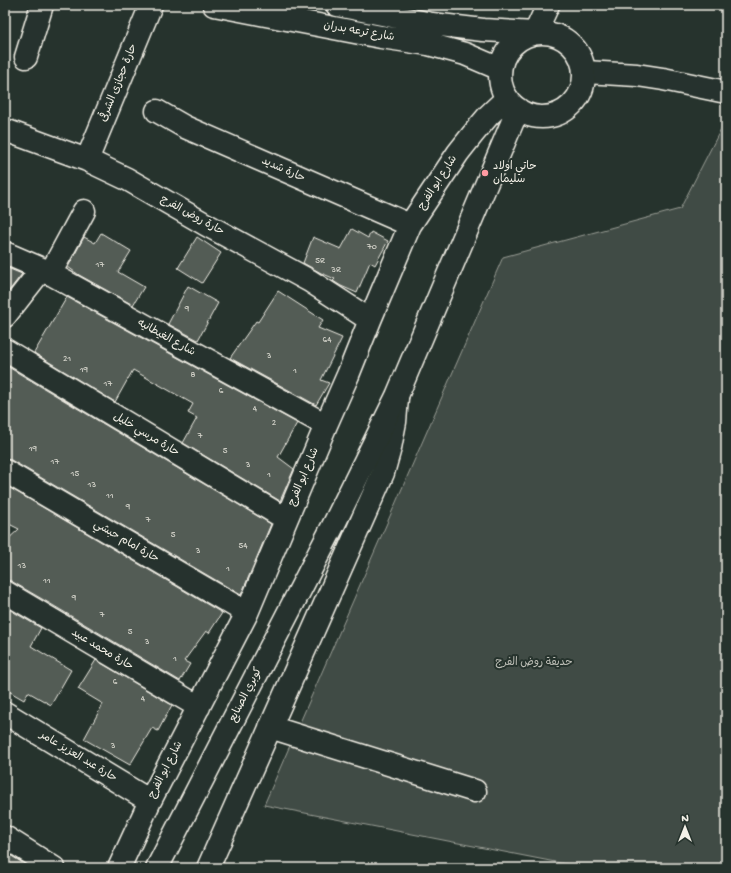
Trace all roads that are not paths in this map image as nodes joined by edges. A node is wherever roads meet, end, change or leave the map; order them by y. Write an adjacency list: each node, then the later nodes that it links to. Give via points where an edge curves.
1 (42, 5): 8 (street)
2 (151, 5): 15 (street, حارة حجازى الشرقى)
3 (214, 5): 9 (street, شارع ترعه بدران, via 428,44 465,54)
4 (337, 5): 6 (street, شارع ترعه بدران)
5 (548, 5): 7 (street)
6 (383, 9): 7 (street, شارع ترعه بدران, via 432,24)
7 (535, 33): 9 (street, via 522,37 511,46); 10 (street, via 552,34 571,43 578,51)
8 (26, 57)
9 (500, 69): 12 (street, via 502,89)
10 (585, 72): 11 (street, via 637,75); 12 (street, via 584,85 578,98 569,108 557,114 544,117 530,115)
11 (726, 92)
12 (512, 104): 17 (street, شارع ابو الفرج, via 489,115 458,153); 23 (street)
13 (157, 111): 17 (street, حارة شديد, via 185,127)
14 (5, 130): 15 (street, حارة روض الفرج)
15 (87, 160): 21 (street, حارة روض الفرج, via 127,179 310,281)
16 (84, 212): 19 (street)
17 (410, 225): 21 (street, شارع ابو الفرج)
18 (5, 253): 19 (street, شارع الغيطانيه)
19 (46, 271): 20 (street); 24 (street, شارع الغيطانيه)
20 (5, 316)
21 (370, 320): 24 (street, شارع ابو الفرج)
22 (5, 350): 26 (street, حارة مرسي خليل)
23 (397, 396): 31 (street, via 395,422 383,473); 37 (street, كوبري الصنايع)
24 (326, 425): 26 (street, شارع ابو الفرج)
25 (5, 471): 28 (street, حارة امام حبشي)
26 (286, 519): 28 (street, شارع ابو الفرج)
27 (5, 592): 29 (street, حارة محمد عبيد)
28 (247, 613): 29 (street, شارع ابو الفرج)
29 (199, 707): 33 (street, شارع ابو الفرج)
30 (5, 713): 33 (street, حارة عبد العزيز عامر)
31 (270, 727): 32 (street); 38 (street)
32 (475, 790)
33 (150, 801): 36 (street, شارع ابو الفرج)
34 (5, 837): 35 (street)
35 (54, 868)
36 (118, 868)
37 (157, 868)
38 (208, 868)

